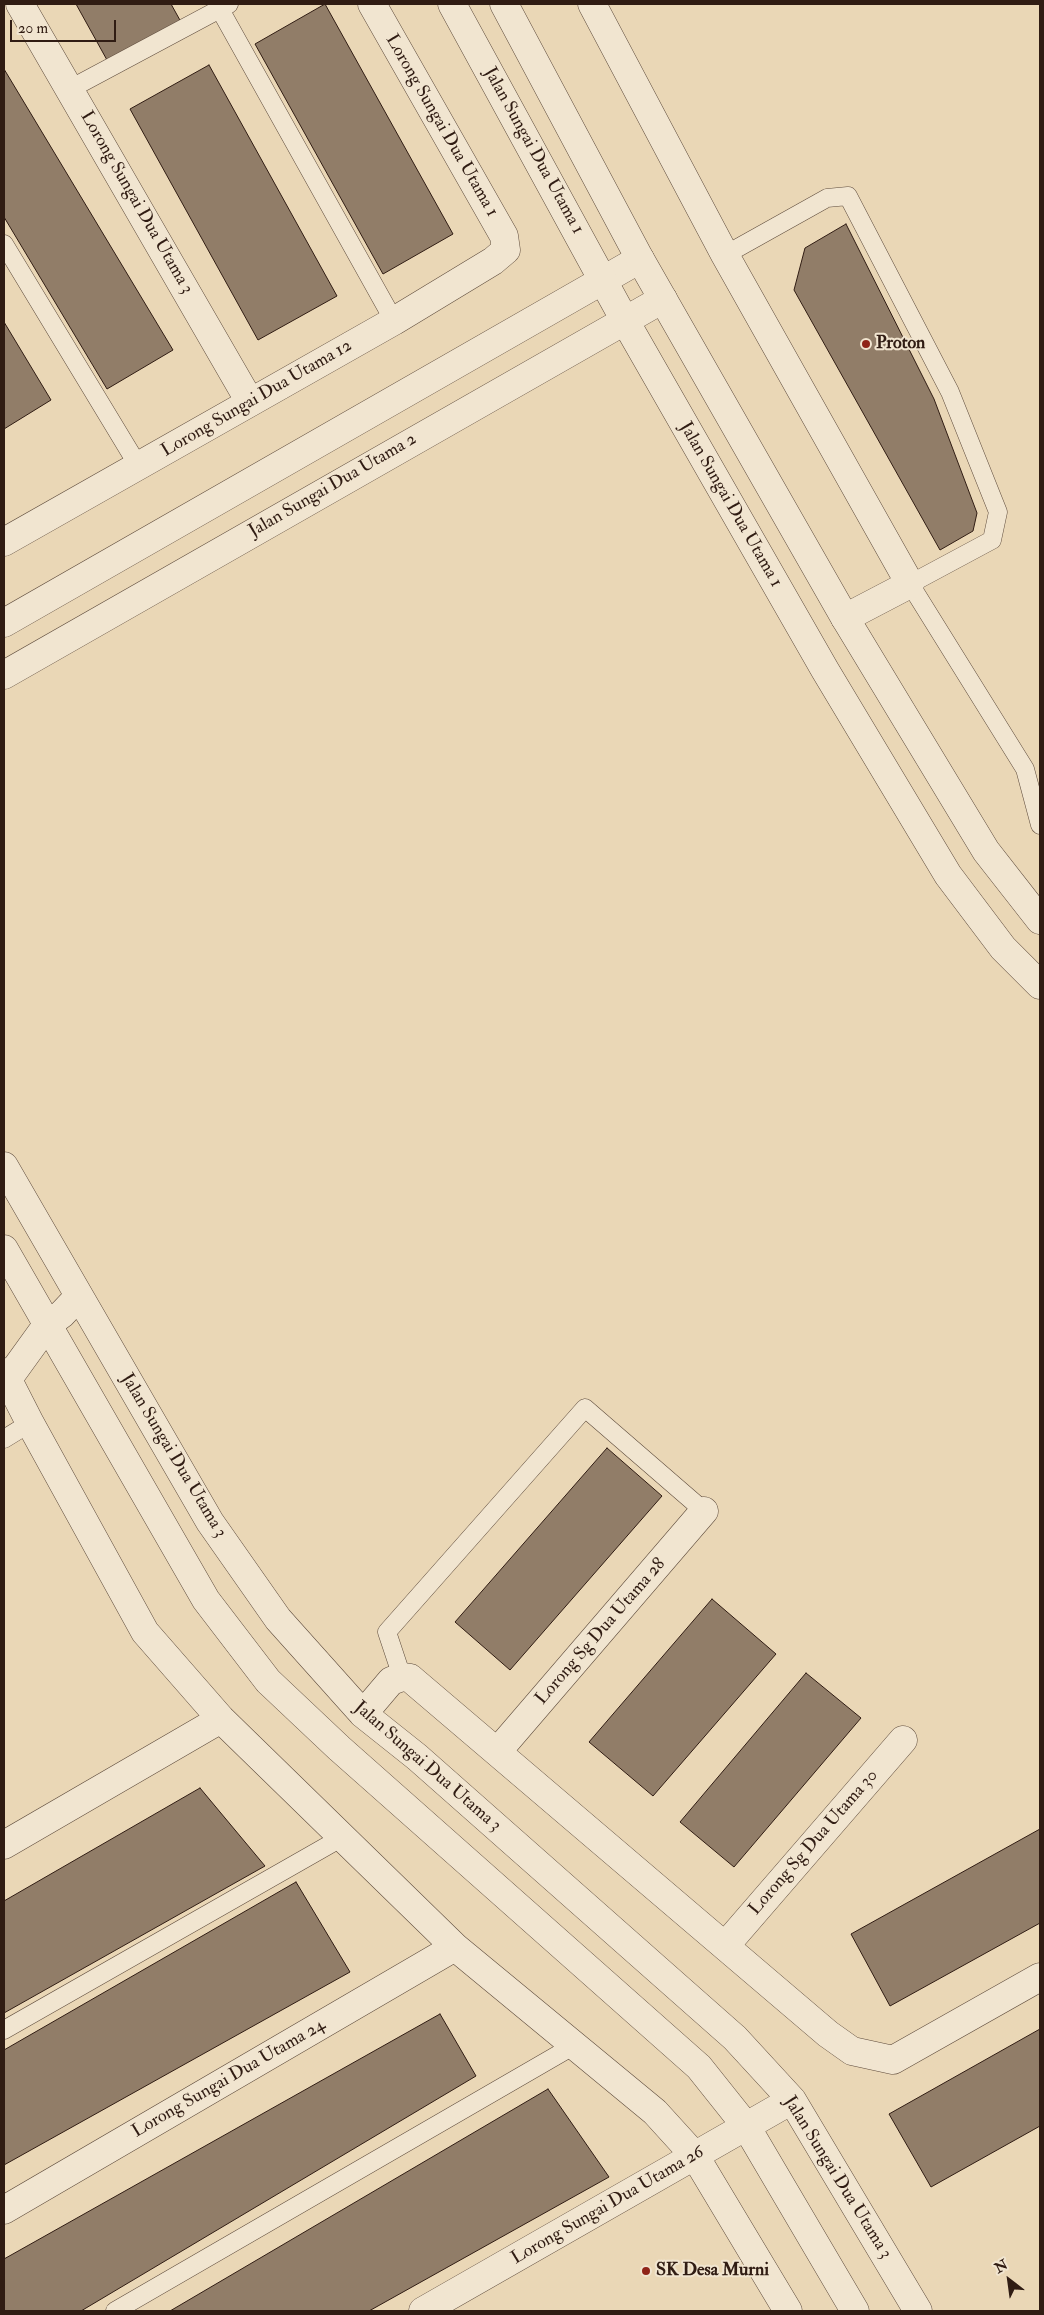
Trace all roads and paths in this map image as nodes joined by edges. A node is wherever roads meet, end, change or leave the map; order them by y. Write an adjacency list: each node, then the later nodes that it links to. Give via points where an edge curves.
1 (20, 4): 7 (street, Lorong Sungai Dua Utama 3)
2 (372, 4): 9 (street, Lorong Sungai Dua Utama 1, via 504,236)
3 (452, 4): 12 (street, Jalan Sungai Dua Utama 1)
4 (504, 4): 11 (street)
5 (592, 4): 10 (street)
6 (222, 5): 7 (lane); 15 (lane)
7 (70, 89): 16 (street, Lorong Sungai Dua Utama 3)
8 (4, 244): 17 (lane)
9 (506, 250): 15 (street, Lorong Sungai Dua Utama 12)
10 (725, 255): 19 (street); 19 (lane, via 827,198 848,196 950,392 998,512 992,540)
11 (640, 259): 12 (street); 13 (street)
12 (604, 281): 14 (street, Jalan Sungai Dua Utama 1); 21 (street)
13 (663, 299): 14 (street, Jalan Sungai Dua Utama 2); 20 (street)
14 (624, 319): 22 (street, Jalan Sungai Dua Utama 2); 25 (street, Jalan Sungai Dua Utama 1, via 790,611 948,875 1003,948)
15 (394, 321): 16 (street, Lorong Sungai Dua Utama 12)
16 (250, 402): 17 (street, Lorong Sungai Dua Utama 12)
17 (138, 467): 18 (street, Lorong Sungai Dua Utama 12)
18 (4, 542)
19 (910, 584): 20 (street); 23 (lane, via 1025,769)
20 (845, 618): 24 (street, via 986,851)
21 (4, 623)
22 (4, 675)
23 (1040, 825)
24 (1040, 920)
25 (1040, 984)
26 (4, 1166): 28 (street, Jalan Sungai Dua Utama 3)
27 (4, 1248): 29 (street)
28 (79, 1296): 29 (street); 35 (street, Jalan Sungai Dua Utama 3, via 210,1522 278,1619)
29 (47, 1325): 30 (street); 47 (street, via 206,1600 268,1681 339,1748 699,2067)
30 (6, 1375): 31 (street)
31 (30, 1423): 32 (lane); 36 (street, via 145,1632)
32 (4, 1439)
33 (704, 1511): 34 (lane, via 585,1408 387,1632); 38 (street, Lorong Sg Dua Utama 28)
34 (402, 1677): 35 (street, via 391,1682); 38 (street, via 410,1678)
35 (363, 1714): 46 (street, Jalan Sungai Dua Utama 3, via 418,1757 735,2038)
36 (221, 1719): 39 (street); 40 (street)
37 (903, 1740): 41 (street, Lorong Sg Dua Utama 30)
38 (497, 1752): 41 (street)
39 (341, 1838): 42 (street); 44 (lane)
40 (4, 1845)
41 (725, 1946): 43 (street, via 852,2051 893,2060)
42 (455, 1947): 45 (street); 49 (street, Lorong Sungai Dua Utama 24)
43 (1040, 1977)
44 (4, 2030)
45 (572, 2046): 48 (street, via 655,2112); 50 (lane)
46 (792, 2100): 47 (street, Lorong Sungai Dua Utama 26); 54 (street, Jalan Sungai Dua Utama 3)
47 (746, 2126): 48 (street, Lorong Sungai Dua Utama 26); 53 (street)
48 (695, 2156): 51 (street, Lorong Sungai Dua Utama 26); 52 (street)
49 (4, 2210)
50 (115, 2311)
51 (423, 2311)
52 (788, 2311)
53 (855, 2311)
54 (918, 2311)

